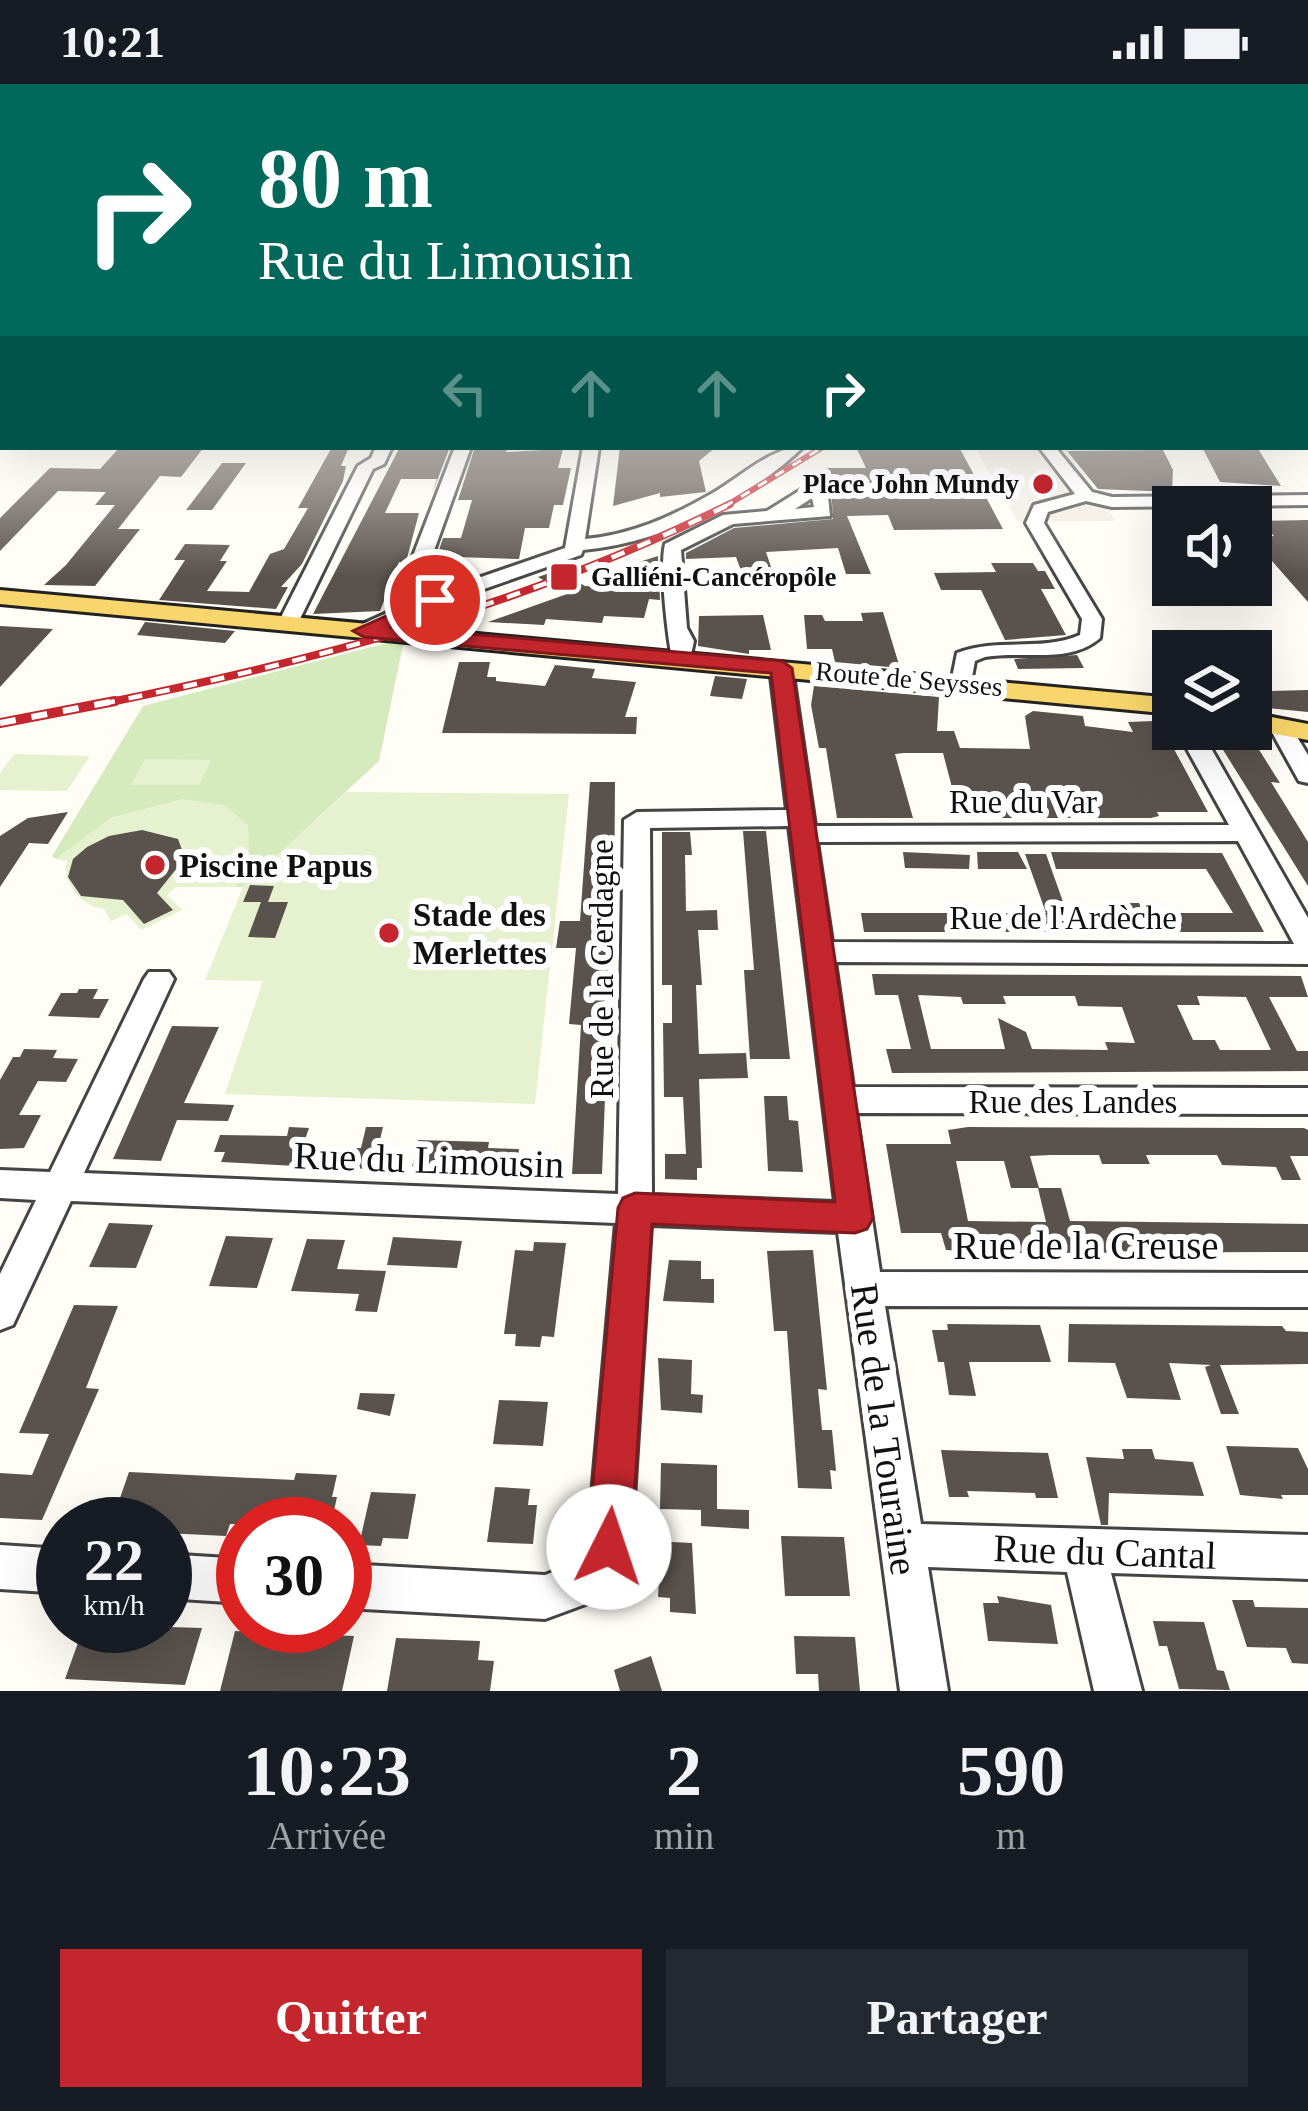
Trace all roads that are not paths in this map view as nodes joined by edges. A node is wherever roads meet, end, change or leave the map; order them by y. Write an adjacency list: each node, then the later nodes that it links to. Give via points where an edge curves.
1 (462, 450): 11 (street, via 411,587)
2 (591, 450): 9 (street)
3 (790, 450): 9 (street, via 674,518)
4 (1049, 450): 6 (street)
5 (366, 457): 12 (street)
6 (1085, 496): 7 (street); 16 (street, via 1046,506 1034,518 1092,619 1090,638 1064,647 980,650 965,658)
7 (1308, 500)
8 (771, 516): 14 (street, via 730,519 672,548)
9 (578, 545): 11 (street)
10 (0, 597): 12 (main road, Route de Seysses)
11 (420, 605): 13 (street)
12 (288, 623): 13 (main road, Route de Seysses)
13 (364, 631): 14 (main road, Route de Seysses)
14 (681, 659): 15 (main road, Route de Seysses)
15 (782, 668): 16 (main road, Route de Seysses); 21 (street, Rue de la Touraine)
16 (962, 683): 17 (main road, Route de Seysses)
17 (1152, 704)
18 (1280, 727): 20 (street)
19 (1200, 750): 22 (street)
20 (1308, 776)
21 (800, 826): 22 (street, Rue du Var); 24 (street, Rue de la Touraine); 31 (street, Rue de la Cerdagne, via 637,820)
22 (1245, 833): 23 (street)
23 (1308, 943)
24 (818, 952): 25 (street, Rue de l'Ardèche); 27 (street, Rue de la Touraine)
25 (1308, 954)
26 (159, 980): 30 (street)
27 (838, 1100): 28 (street, Rue des Landes); 32 (street, Rue de la Touraine)
28 (1308, 1101)
29 (0, 1184): 30 (street, Rue du Limousin)
30 (57, 1187): 31 (street, Rue du Limousin); 35 (street)
31 (635, 1208): 32 (street, Rue du Limousin); 41 (street, via 609,1547 586,1582 545,1598)
32 (855, 1218): 33 (street, Rue de la Touraine)
33 (864, 1289): 34 (street, Rue de la Creuse); 36 (street, Rue de la Touraine)
34 (1308, 1290)
35 (0, 1313)
36 (902, 1545): 37 (street, Rue du Cantal); 42 (street, Rue de la Touraine)
37 (1084, 1552): 38 (street, Rue du Cantal); 43 (street)
38 (1308, 1557)
39 (0, 1567): 40 (street)
40 (36, 1569)
41 (372, 1588)
42 (924, 1691)
43 (1118, 1691)

